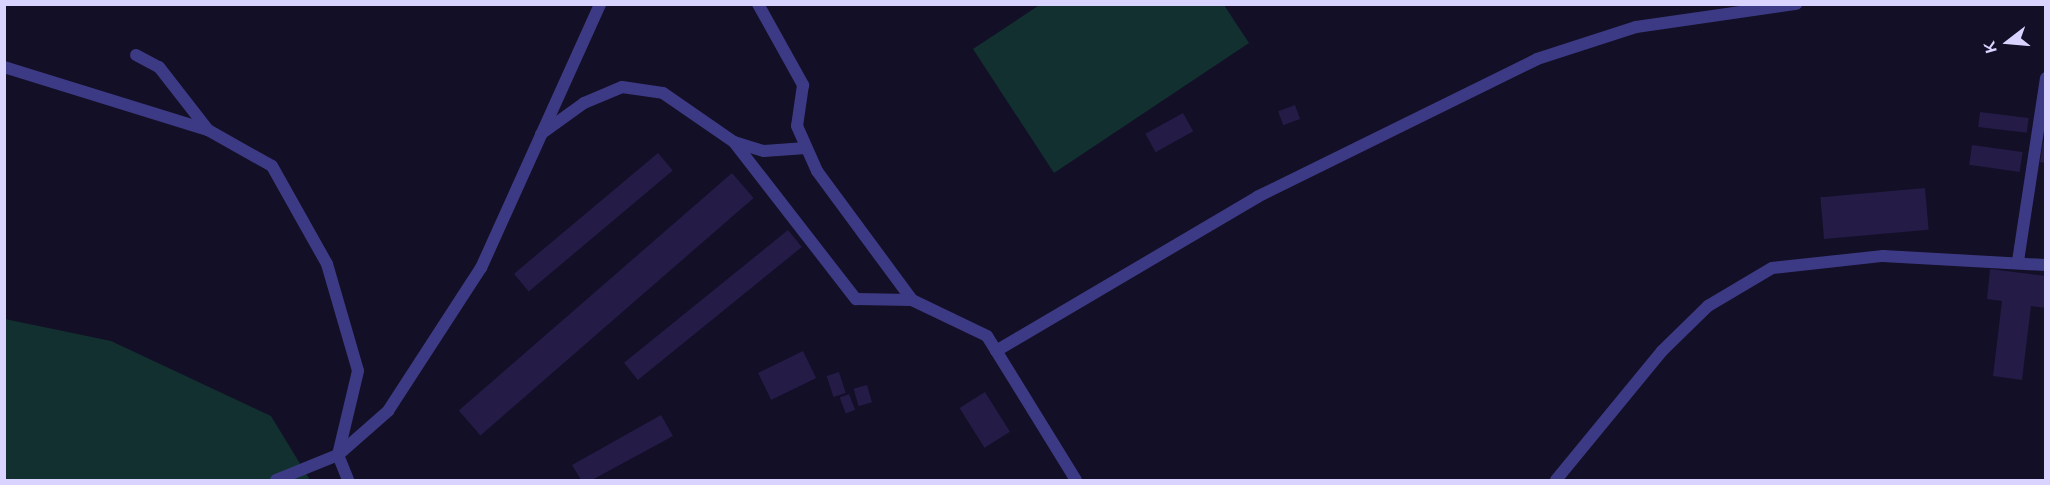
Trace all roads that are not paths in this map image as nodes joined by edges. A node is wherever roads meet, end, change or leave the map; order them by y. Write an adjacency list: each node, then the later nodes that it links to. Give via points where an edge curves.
1 (600, 4): 8 (street)
2 (758, 4): 10 (street, via 803,85 797,126)
3 (1796, 4): 14 (street, via 1636,27 1537,59 1257,197)
4 (136, 55): 7 (street, via 159,67)
5 (4, 68): 7 (street)
6 (2046, 78): 11 (street)
7 (208, 129): 15 (street, via 272,166 327,264 358,371)
8 (540, 134): 9 (street, via 584,103 622,87 663,93); 15 (street, via 481,268 388,411)
9 (734, 142): 10 (street, via 764,151); 13 (street, via 856,299)
10 (806, 148): 13 (street)
11 (2018, 261): 12 (street); 19 (street, via 1883,256 1772,268 1708,306 1662,351)
12 (2046, 266)
13 (912, 300): 14 (street, via 987,336)
14 (996, 351): 18 (street)
15 (338, 455): 16 (street); 17 (street)
16 (276, 480)
17 (348, 480)
18 (1076, 480)
19 (1556, 480)

